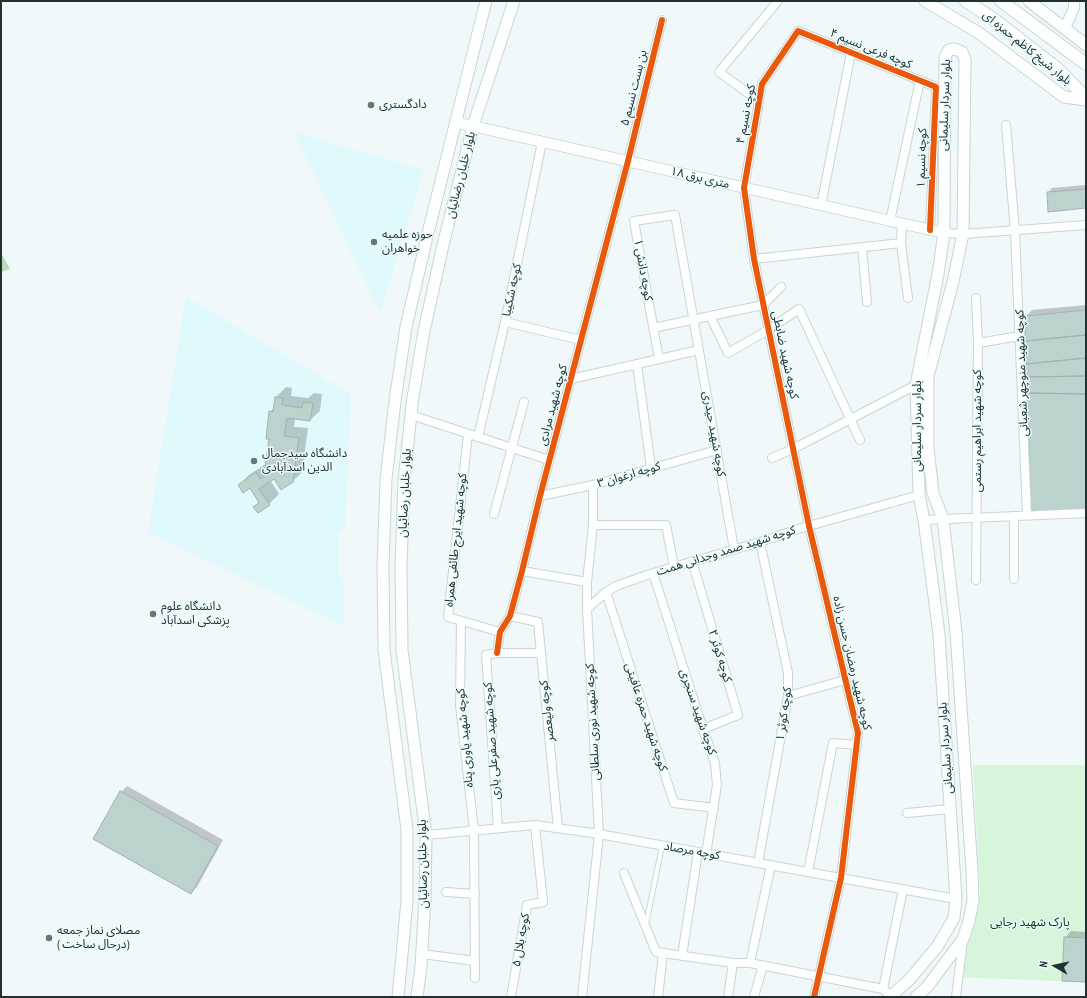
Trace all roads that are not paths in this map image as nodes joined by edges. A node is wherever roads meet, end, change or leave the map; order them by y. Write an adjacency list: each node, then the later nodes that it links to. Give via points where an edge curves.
1 (486, 1): 19 (main road, بلوار خلبان رضائیان)
2 (514, 1): 21 (main road, بلوار خلبان رضائیان)
3 (778, 1): 18 (street, via 719,72)
4 (966, 1): 17 (main road, بلوار شیخ کاظم حمزه ای, via 995,20 1059,70)
5 (1001, 1): 14 (main road, بلوار شیخ کاظم حمزه ای)
6 (1029, 1): 10 (main road)
7 (1074, 1): 10 (street, via 1074,8)
8 (929, 3): 17 (main road, via 979,33 1064,97)
9 (662, 20): 23 (street, بن بست نسیم ۵)
10 (1065, 28): 12 (main road)
11 (798, 31): 13 (street, کوچه فرعی نسیم ۴); 18 (street, کوچه نسیم ۴, via 762,84)
12 (1086, 45)
13 (851, 53): 15 (street, کوچه فرعی نسیم ۴); 25 (street)
14 (1086, 64)
15 (920, 80): 16 (street, کوچه فرعی نسیم ۴); 27 (street)
16 (936, 87): 30 (street, کوچه نسیم ۱)
17 (1086, 99)
18 (759, 100): 24 (street, کوچه نسیم ۴)
19 (455, 122): 21 (street, ۱۸ متری برق); 109 (main road, بلوار خلبان رضائیان, via 406,327 394,401 386,479 384,650)
20 (1006, 125): 31 (street, کوچه شهید منوچهر شعبانی)
21 (473, 126): 22 (street, ۱۸ متری برق); 56 (main road, بلوار خلبان رضائیان, via 424,331)
22 (542, 142): 23 (street, ۱۸ متری برق); 44 (street, کوچه شکیبا)
23 (628, 161): 24 (street, ۱۸ متری برق); 48 (street, کوچه شهید مرادی)
24 (744, 188): 25 (street, ۱۸ متری برق); 36 (street, کوچه شهید ضابطی)
25 (821, 206): 27 (street, ۱۸ متری برق)
26 (675, 215): 43 (street, کوچه شهید حیدری); 45 (street, کوچه دانش ۱, via 634,221)
27 (890, 221): 28 (street, ۱۸ متری برق)
28 (902, 224): 30 (street, ۱۸ متری برق); 34 (street)
29 (1086, 225): 31 (street)
30 (930, 230): 32 (street, ۱۸ متری برق)
31 (1015, 231): 33 (street); 47 (street, کوچه شهید منوچهر شعبانی)
32 (944, 233): 33 (street); 33 (main road, بلوار سردار سلیمانی, via 945,56 949,50 955,49 962,52 965,60); 54 (main road, بلوار سردار سلیمانی)
33 (963, 234): 68 (main road, بلوار سردار سلیمانی, via 928,376 928,448)
34 (901, 243): 35 (street); 38 (street)
35 (862, 247): 36 (street); 40 (street)
36 (754, 259): 41 (street, کوچه شهید ضابطی)
37 (781, 288): 41 (street)
38 (908, 298)
39 (976, 298): 49 (street, کوچه شهید ابراهیم رستمی)
40 (867, 302)
41 (763, 305): 42 (street); 46 (street, کوچه شهید ضابطی)
42 (710, 316): 43 (street); 46 (street, via 728,353)
43 (693, 319): 45 (street); 50 (street, کوچه شهید حیدری)
44 (505, 322): 48 (street); 59 (street, کوچه شکیبا)
45 (653, 328): 51 (street, کوچه دانش ۱)
46 (768, 330): 57 (street, via 799,309); 62 (street, کوچه شهید ضابطی)
47 (1020, 336): 49 (street); 73 (street, کوچه شهید منوچهر شعبانی)
48 (581, 340): 53 (street, کوچه شهید مرادی)
49 (978, 343): 76 (street, کوچه شهید ابراهیم رستمی)
50 (699, 350): 51 (street); 63 (street, کوچه شهید حیدری)
51 (659, 359): 52 (street)
52 (637, 364): 53 (street); 66 (street)
53 (571, 379): 65 (street, کوچه شهید مرادی)
54 (916, 385): 57 (street); 69 (main road, بلوار سردار سلیمانی)
55 (524, 402): 61 (street)
56 (411, 416): 58 (street); 108 (main road, بلوار خلبان رضائیان, via 404,481 402,650)
57 (850, 419): 60 (street); 62 (street)
58 (468, 434): 59 (street); 92 (street, کوچه شهید ایرج طائفی همراه, via 448,617)
59 (478, 437): 61 (street)
60 (860, 440)
61 (511, 448): 65 (street); 72 (street)
62 (793, 449): 64 (street); 79 (street, کوچه شهید ضابطی)
63 (717, 450): 66 (street, کوچه ارغوان ۳); 81 (street, کوچه شهید حیدری)
64 (772, 458)
65 (549, 460): 70 (street, کوچه شهید مرادی)
66 (651, 468): 67 (street, کوچه ارغوان ۳)
67 (593, 485): 70 (street, کوچه ارغوان ۳); 78 (street, کوچه شهید نوری سلطانی)
68 (933, 494): 69 (main road); 75 (main road, بلوار سردار سلیمانی)
69 (919, 495): 77 (main road, بلوار سردار سلیمانی); 79 (street, کوچه شهید صمد وجدانی همت)
70 (540, 496): 84 (street, کوچه شهید مرادی)
71 (1086, 513): 73 (street)
72 (494, 514)
73 (1027, 515): 74 (street)
74 (1014, 516): 76 (street); 86 (street)
75 (943, 518): 76 (street); 77 (street); 121 (main road, بلوار سردار سلیمانی, via 956,632)
76 (978, 518): 87 (street, کوچه شهید ابراهیم رستمی)
77 (924, 520): 101 (main road, بلوار سردار سلیمانی, via 939,634)
78 (593, 525): 83 (street, via 666,525); 88 (street, کوچه شهید نوری سلطانی)
79 (809, 526): 80 (street, کوچه شهید صمد وجدانی همت); 96 (street, کوچه شهید رمضان حسن زاده)
80 (760, 542): 81 (street, کوچه شهید صمد وجدانی همت); 97 (street, کوچه کوثر ۱, via 788,673)
81 (734, 549): 82 (street, کوچه شهید صمد وجدانی همت)
82 (692, 561): 83 (street, کوچه شهید صمد وجدانی همت); 98 (street, کوچه کوثر ۲, via 738,715)
83 (674, 567): 85 (street, کوچه شهید صمد وجدانی همت)
84 (522, 571): 88 (street); 91 (street, کوچه شهید مرادی)
85 (653, 573): 89 (street, کوچه شهید صمد وجدانی همت); 98 (street, کوچه شهید سنجری)
86 (1014, 579)
87 (976, 580)
88 (587, 582): 90 (street, کوچه شهید نوری سلطانی)
89 (606, 592): 90 (street, کوچه شهید صمد وجدانی همت); 100 (street, کوچه شهید حمزه عافیتی, via 674,803)
90 (587, 609): 107 (street, کوچه شهید نوری سلطانی)
91 (510, 616): 93 (street, کوچه شهید مرادی); 95 (street, کوچه ولیعصر, via 538,622)
92 (461, 621): 93 (street, کوچه شهید ایرج طائفی همراه); 106 (street, کوچه شهید یاوری پناه, via 460,705)
93 (500, 632): 94 (street, کوچه شهید مرادی)
94 (497, 653): 95 (street); 104 (street, کوچه شهید صفرعلی یاری, via 486,655)
95 (541, 653): 105 (street, کوچه ولیعصر)
96 (845, 680): 97 (street); 99 (street, کوچه شهید رمضان حسن زاده, via 858,733)
97 (788, 696): 112 (street, کوچه کوثر ۱)
98 (703, 729): 100 (street, کوچه شهید سنجری, via 715,763 717,785)
99 (857, 746): 114 (street, via 833,743); 116 (street, کوچه شهید رمضان حسن زاده)
100 (714, 808): 111 (street, کوچه شهید سنجری)
101 (950, 809): 102 (street); 120 (main road, بلوار سردار سلیمانی)
102 (907, 813)
103 (535, 825): 104 (street, کوچه مرصاد); 105 (street, کوچه مرصاد); 136 (street, کوچه بلال ۵, via 543,902 527,905)
104 (498, 828): 106 (street, کوچه مرصاد)
105 (558, 828): 107 (street, کوچه مرصاد)
106 (474, 830): 108 (street, کوچه مرصاد); 119 (street, کوچه شهید یاوری پناه)
107 (599, 834): 110 (street, کوچه مرصاد); 137 (street, کوچه شهید نوری سلطانی)
108 (426, 835): 109 (main road); 125 (main road, بلوار خلبان رضائیان)
109 (407, 836): 134 (main road, بلوار خلبان رضائیان, via 407,901)
110 (662, 846): 111 (street, کوچه مرصاد); 122 (lane)
111 (702, 853): 112 (street, کوچه مرصاد); 126 (street, کوچه شهید سنجری)
112 (758, 863): 113 (street, کوچه مرصاد)
113 (771, 865): 114 (street, کوچه مرصاد); 129 (street)
114 (808, 872): 116 (street, کوچه مرصاد)
115 (624, 873): 122 (street)
116 (841, 878): 117 (street, کوچه مرصاد); 131 (street, کوچه شهید رمضان حسن زاده)
117 (902, 889): 120 (street, کوچه مرصاد); 133 (street)
118 (446, 892): 119 (street)
119 (475, 894): 127 (street, کوچه شهید یاوری پناه)
120 (956, 899): 121 (main road); 133 (main road, بلوار سردار سلیمانی, via 954,918 937,947 909,980)
121 (973, 901): 123 (main road, بلوار سردار سلیمانی)
122 (646, 926): 124 (street)
123 (963, 939): 142 (main road, بلوار سردار سلیمانی); 143 (street)
124 (660, 953): 126 (street); 138 (street)
125 (422, 954): 127 (street); 135 (main road, بلوار خلبان رضائیان)
126 (682, 956): 128 (street)
127 (475, 961): 132 (street, کوچه شهید یاوری پناه)
128 (733, 963): 129 (street); 139 (street)
129 (750, 963): 130 (street)
130 (763, 965): 131 (street); 140 (street)
131 (819, 976): 133 (street); 141 (street, کوچه شهید رمضان حسن زاده)
132 (475, 978)
133 (888, 994)
134 (398, 997)
135 (417, 997)
136 (511, 997)
137 (582, 997)
138 (658, 997)
139 (728, 997)
140 (754, 997)
141 (814, 997)
142 (916, 997)
143 (956, 997)

